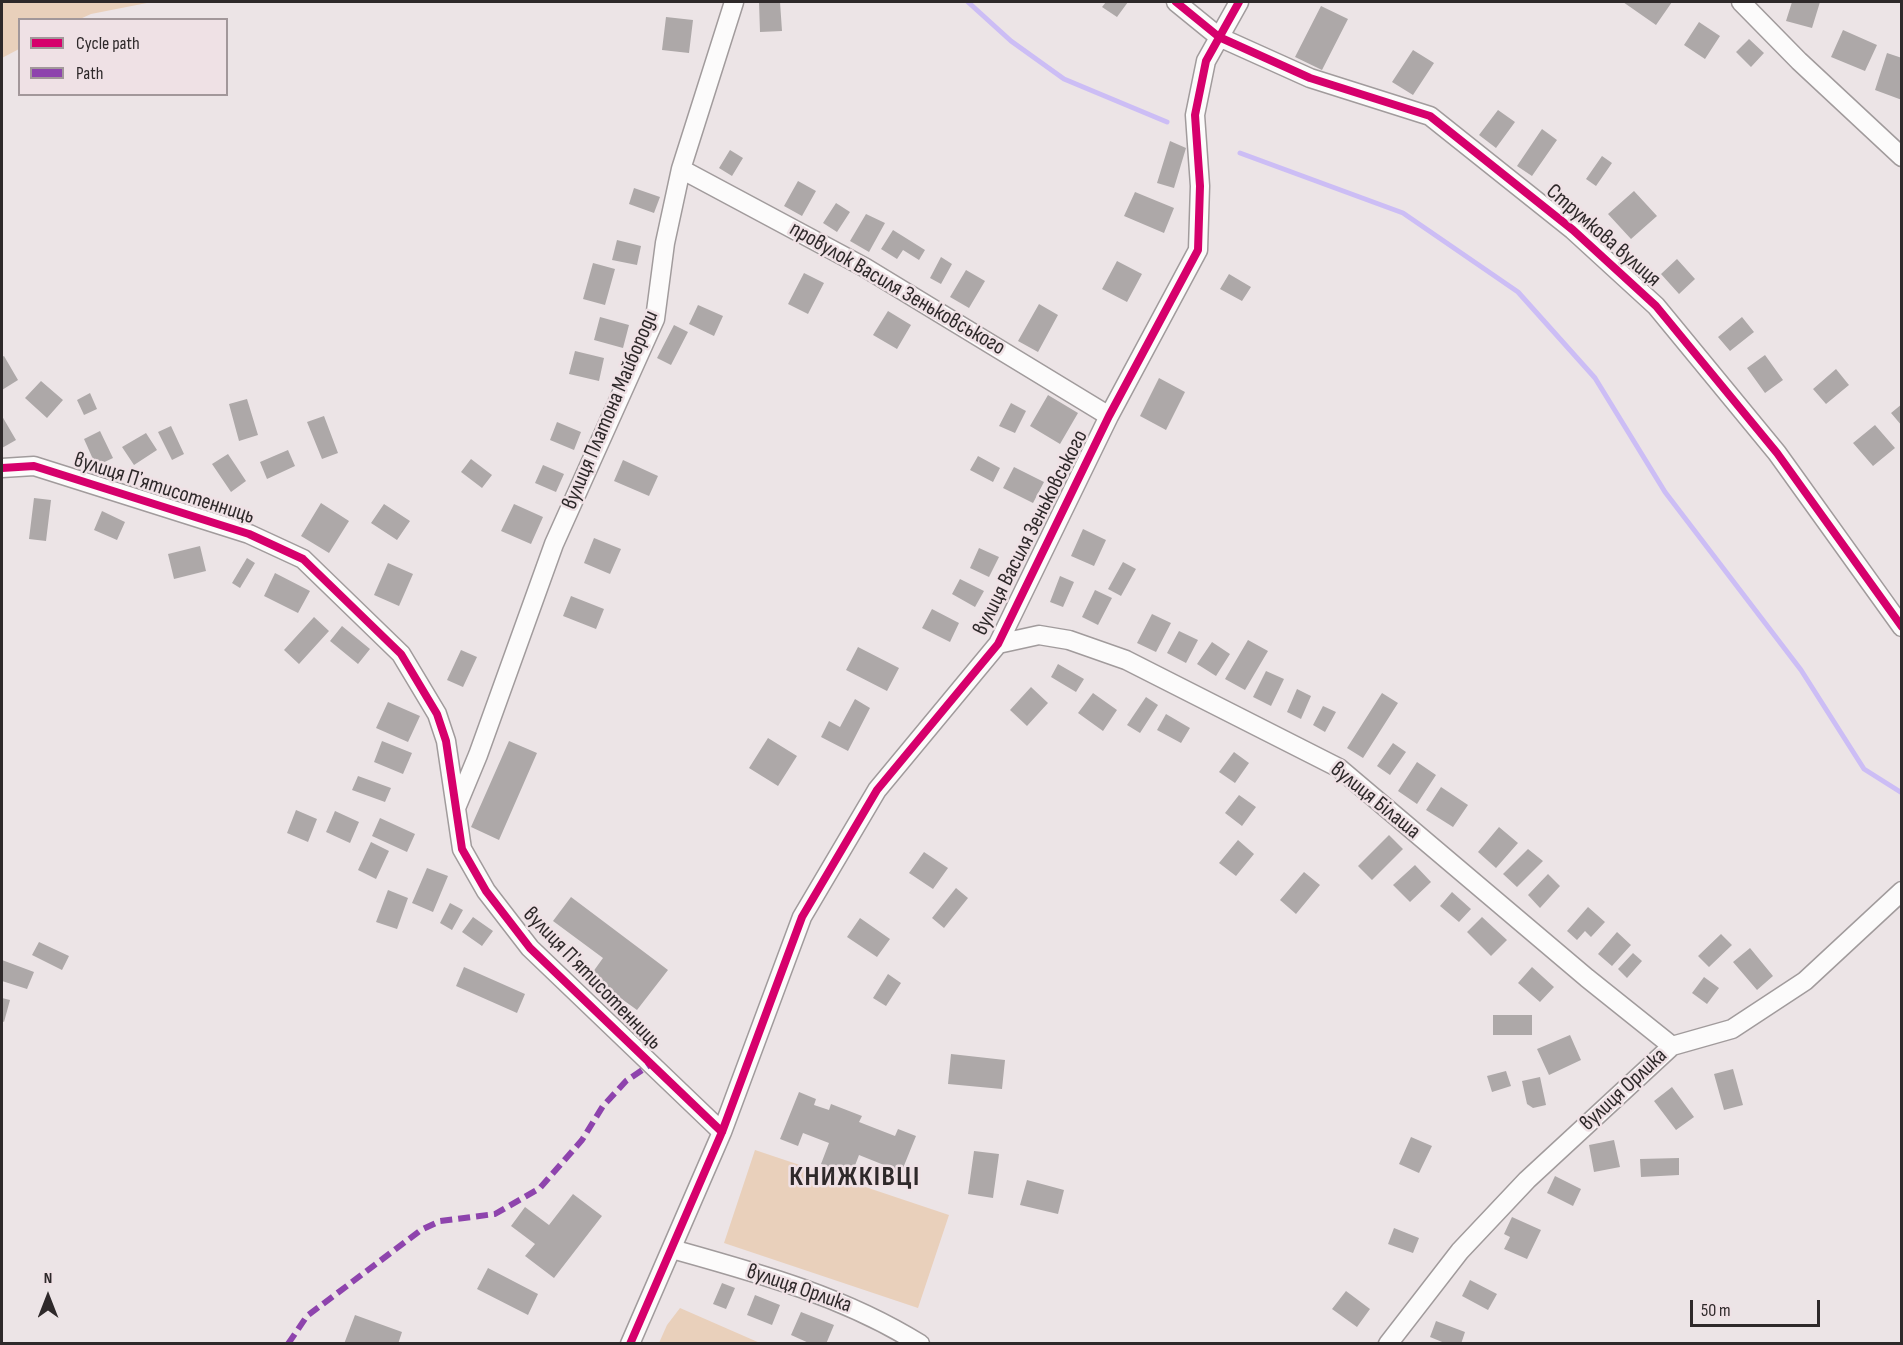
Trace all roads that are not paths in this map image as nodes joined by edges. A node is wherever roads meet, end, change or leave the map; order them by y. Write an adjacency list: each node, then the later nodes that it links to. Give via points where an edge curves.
1 (734, 2): 7 (street, вулиця Платона Майбороди)
2 (1176, 2): 5 (street, Струмкова вулиця)
3 (1239, 2): 5 (street, вулиця Василя Зеньковського)
4 (1742, 2): 6 (street)
5 (1218, 37): 8 (street, вулиця Василя Зеньковського, via 1206,62 1194,115 1200,186 1198,250); 10 (street, Струмкова вулиця, via 1310,78 1430,116 1573,230 1656,306 1777,453)
6 (1902, 157)
7 (681, 169): 8 (street, провулок Василя Зеньковського, via 864,267); 12 (street, вулиця Платона Майбороди, via 664,243 655,319 554,544)
8 (1110, 416): 11 (street, вулиця Василя Зеньковського)
9 (2, 468): 12 (street, вулиця Пʼятисотенниць, via 34,466 249,534 303,559 401,654 437,714 446,741)
10 (1902, 627)
11 (998, 644): 14 (street, вулиця Білаша, via 1039,635 1069,639 1126,660 1339,768); 15 (street, вулиця Василя Зеньковського, via 876,790 802,917)
12 (455, 808): 15 (street, вулиця Пʼятисотенниць, via 462,849 486,891 530,948)
13 (1902, 891): 14 (street, вулиця Орлика, via 1805,981 1732,1029)
14 (1672, 1046): 19 (street, вулиця Орлика, via 1527,1180 1460,1251)
15 (722, 1132): 16 (street, вулиця Василя Зеньковського)
16 (672, 1249): 17 (street, вулиця Орлика, via 828,1296 883,1321); 18 (street, вулиця Василя Зеньковського)
17 (916, 1342)
18 (630, 1344)
19 (1388, 1344)

